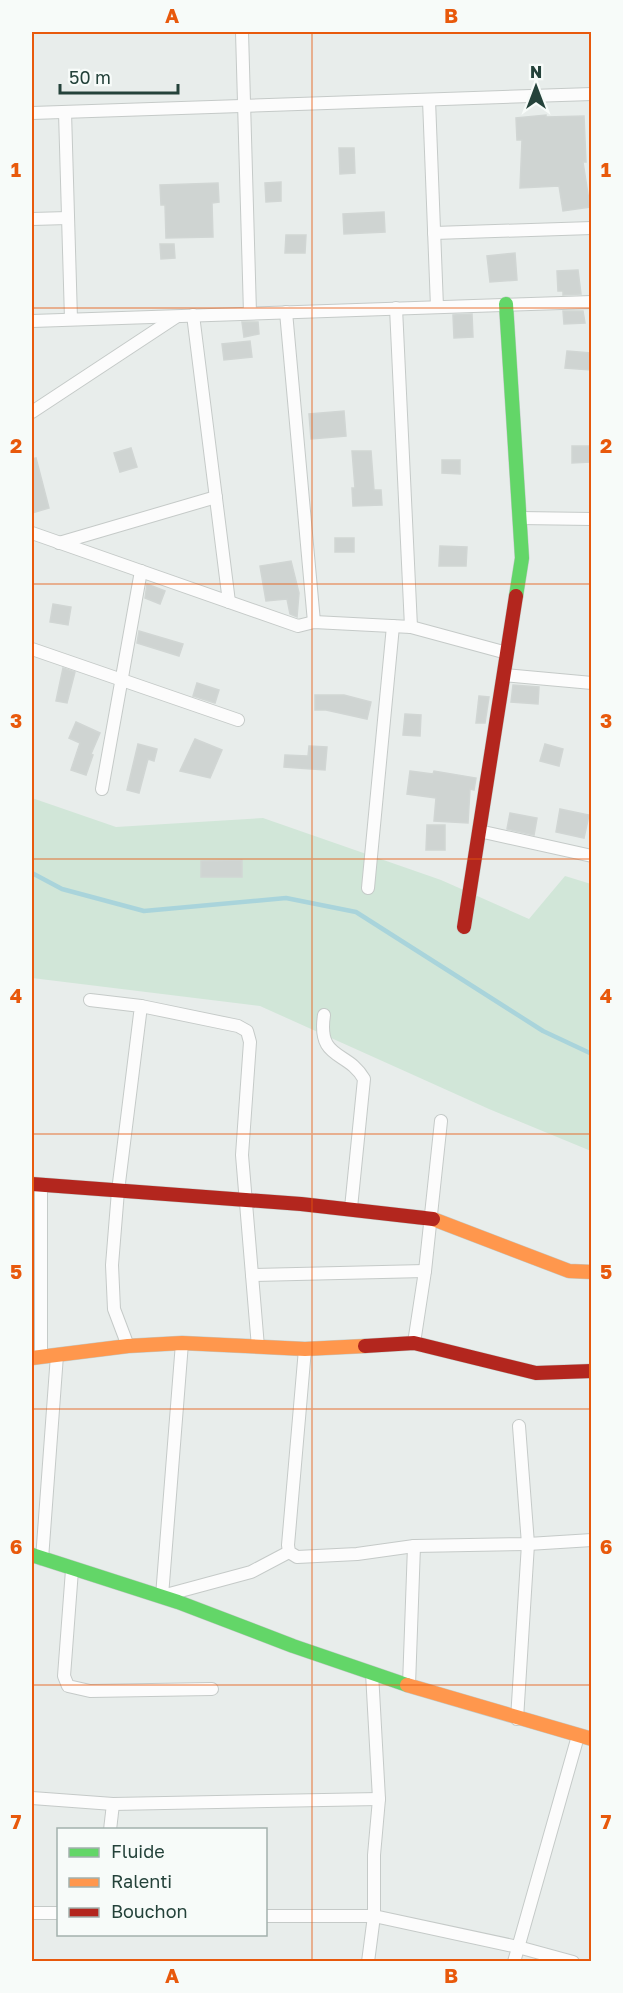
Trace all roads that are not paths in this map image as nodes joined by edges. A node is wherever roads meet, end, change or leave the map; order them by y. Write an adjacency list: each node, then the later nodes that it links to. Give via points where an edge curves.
1 (242, 32): 4 (street)
2 (591, 94): 3 (street)
3 (429, 100): 4 (street); 10 (street)
4 (244, 106): 5 (street); 16 (street)
5 (65, 112): 6 (street); 7 (street)
6 (32, 113)
7 (68, 218): 8 (street); 19 (street)
8 (32, 219)
9 (591, 228): 10 (street)
10 (434, 233): 13 (street)
11 (591, 302): 12 (street)
12 (506, 304): 13 (street); 23 (street)
13 (437, 307): 14 (street)
14 (396, 308): 15 (street); 31 (street)
15 (286, 312): 16 (street); 29 (street)
16 (250, 313): 17 (street)
17 (193, 315): 18 (street); 22 (street)
18 (177, 316): 19 (street); 21 (street)
19 (71, 319): 20 (street)
20 (32, 321)
21 (32, 412)
22 (216, 497): 26 (street); 28 (street)
23 (520, 518): 24 (street); 33 (street, via 522,558)
24 (591, 519)
25 (32, 533): 26 (street)
26 (59, 543): 27 (street)
27 (141, 571): 28 (street); 35 (street)
28 (229, 602): 29 (street, via 298,626)
29 (314, 622): 30 (street)
30 (393, 626): 31 (street); 41 (street)
31 (411, 627): 33 (street)
32 (32, 650): 35 (street)
33 (507, 653): 34 (street)
34 (504, 675): 36 (street); 39 (street)
35 (121, 680): 37 (street); 38 (street)
36 (591, 684)
37 (238, 720)
38 (102, 789)
39 (479, 831): 40 (street); 42 (street)
40 (591, 856)
41 (368, 888)
42 (464, 927)
43 (90, 1000): 44 (street)
44 (141, 1006): 48 (street); 49 (street, via 247,1031 250,1042 242,1155)
45 (324, 1015): 50 (street, via 323,1040 364,1079)
46 (441, 1121): 51 (street)
47 (36, 1184): 48 (street); 61 (street)
48 (118, 1191): 49 (street); 57 (street, via 112,1265 114,1309)
49 (246, 1201): 50 (street); 54 (street)
50 (351, 1208): 51 (street)
51 (429, 1218): 52 (street); 53 (street, via 569,1271)
52 (425, 1271): 54 (street); 56 (street)
53 (591, 1272)
54 (252, 1275): 58 (street)
55 (182, 1343): 57 (street); 58 (street); 70 (street)
56 (414, 1343): 59 (street); 62 (street, via 536,1373)
57 (128, 1346): 60 (street)
58 (258, 1347): 59 (street)
59 (305, 1349): 67 (street)
60 (57, 1355): 61 (street); 68 (street)
61 (36, 1357)
62 (591, 1371)
63 (519, 1426): 65 (street)
64 (591, 1540): 65 (street)
65 (528, 1544): 66 (street); 74 (street)
66 (414, 1546): 67 (street, via 297,1557); 72 (street)
67 (289, 1552): 70 (street, via 251,1572)
68 (37, 1557): 69 (street)
69 (72, 1570): 70 (street); 73 (street, via 64,1676 68,1686 90,1691)
70 (162, 1596): 71 (street)
71 (372, 1673): 72 (street); 77 (street)
72 (409, 1685): 74 (street)
73 (212, 1689)
74 (517, 1719): 75 (street)
75 (585, 1737): 84 (street)
76 (32, 1798): 78 (street)
77 (379, 1799): 78 (street); 83 (street)
78 (113, 1804): 79 (street)
79 (110, 1828)
80 (32, 1913): 81 (street)
81 (57, 1913)
82 (267, 1916): 83 (street)
83 (374, 1916): 84 (street); 85 (street)
84 (518, 1947): 86 (street); 87 (street)
85 (368, 1962)
86 (514, 1962)
87 (573, 1962)

